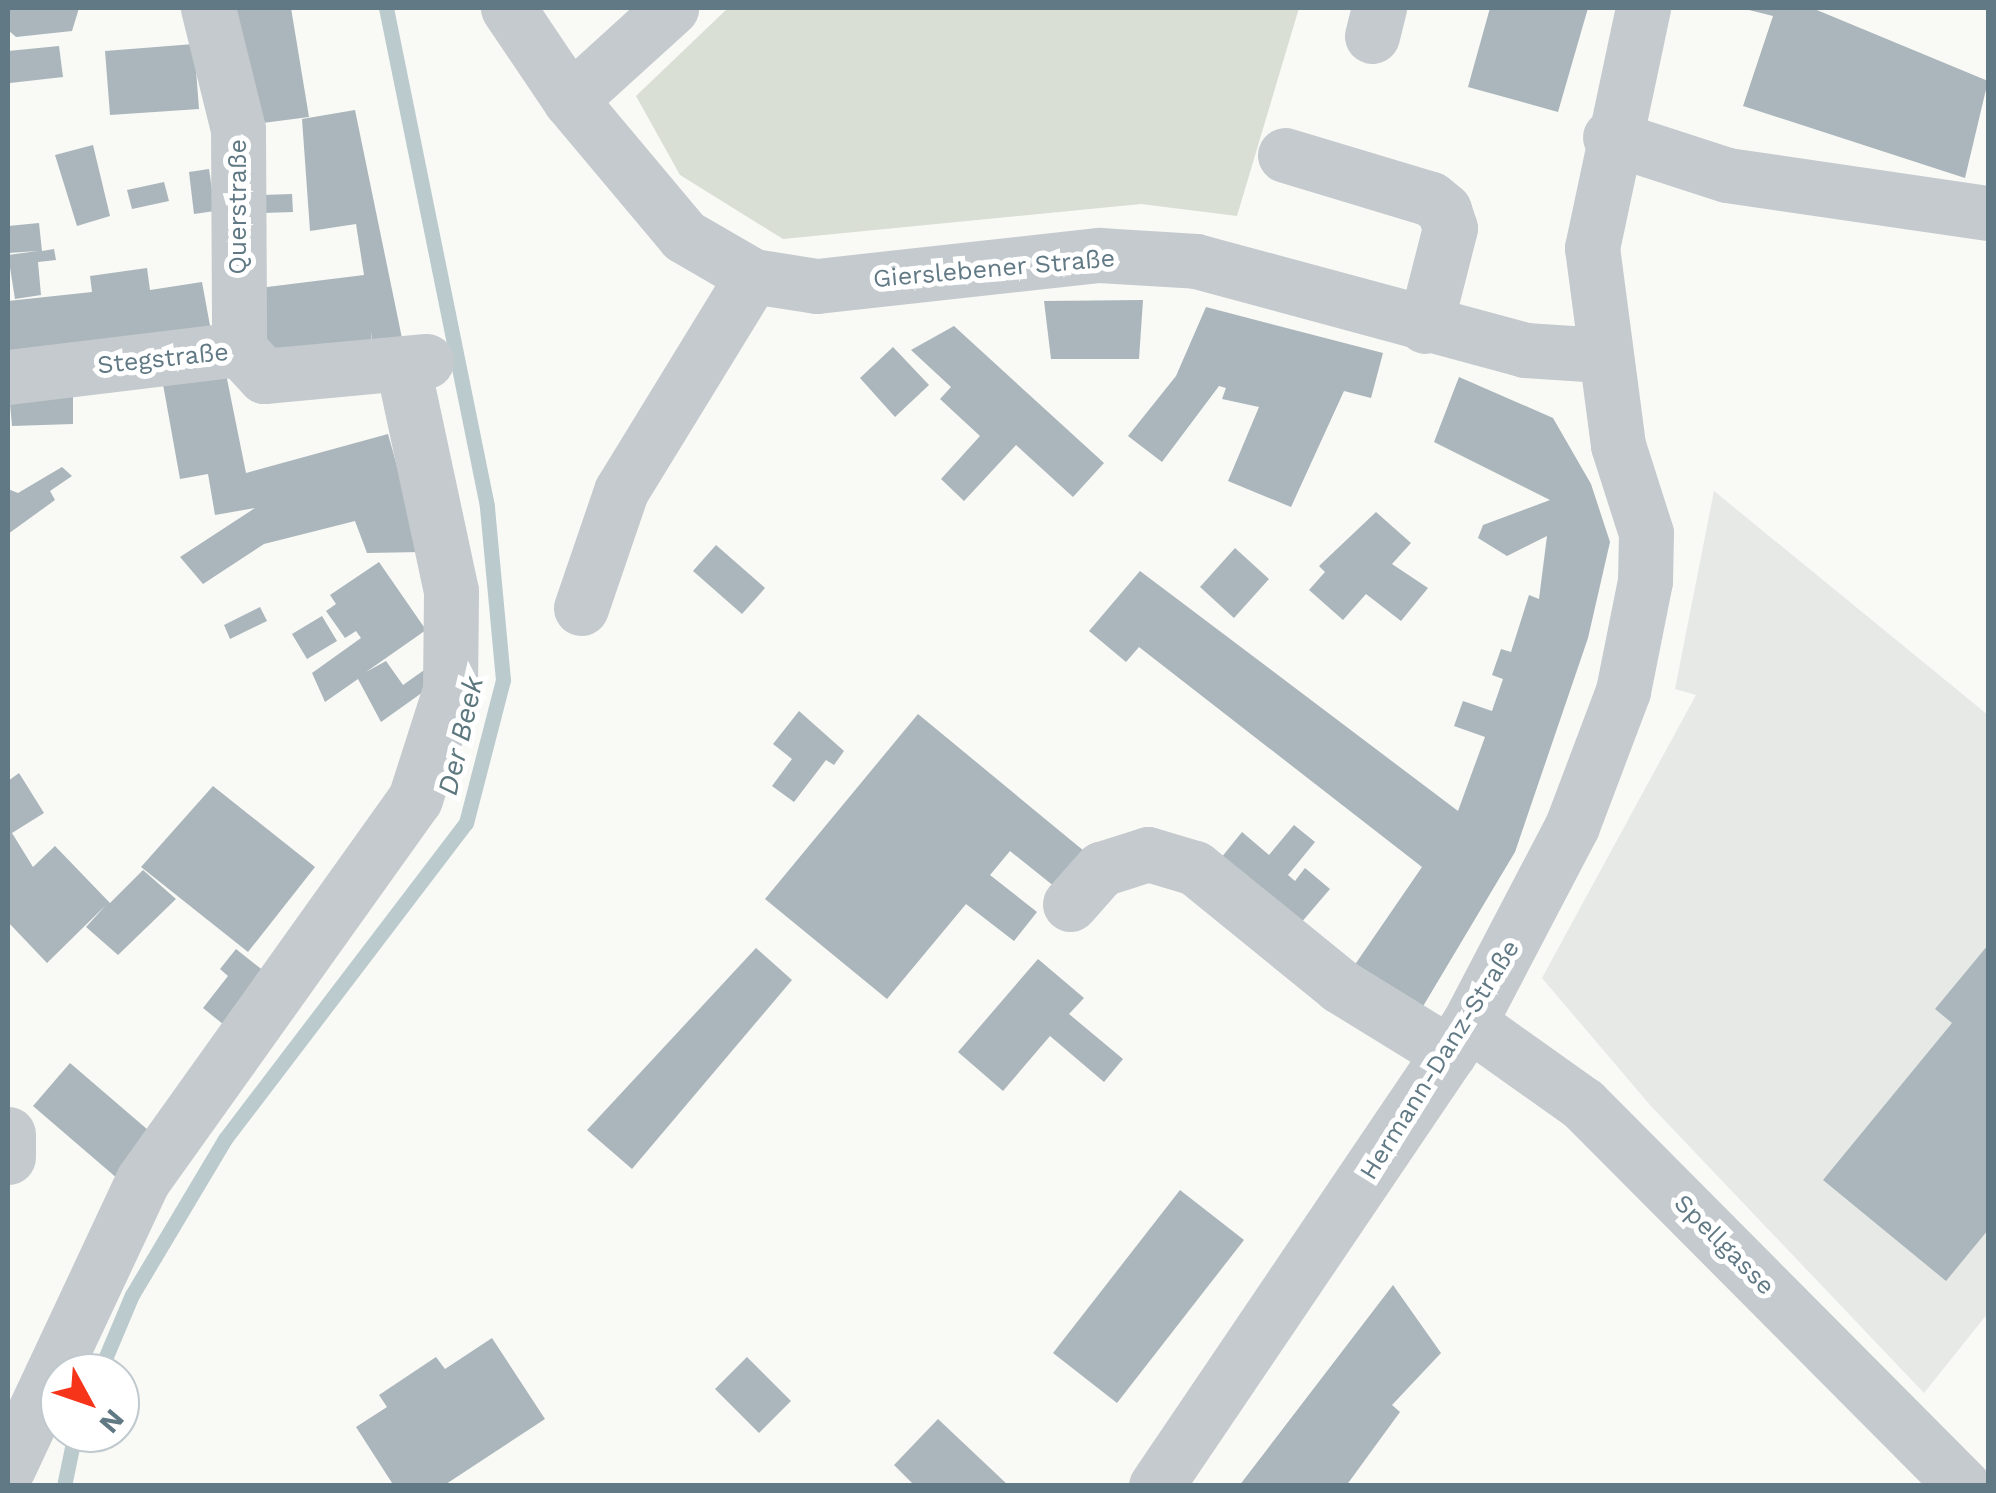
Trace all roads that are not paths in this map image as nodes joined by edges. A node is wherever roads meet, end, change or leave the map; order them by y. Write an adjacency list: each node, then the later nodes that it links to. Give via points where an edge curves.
1 (208, 8): 11 (street, Querstraße, via 238,129)
2 (508, 8): 5 (street, Gierslebener Straße)
3 (672, 8): 5 (street)
4 (1642, 8): 6 (street, Hermann-Danz-Straße)
5 (570, 100): 9 (street, Gierslebener Straße, via 684,236)
6 (1610, 137): 8 (street, via 1727,174); 12 (street, Hermann-Danz-Straße, via 1592,248)
7 (1286, 155): 10 (street, via 1431,199 1444,210 1450,228)
8 (1988, 213)
9 (753, 276): 10 (street, Gierslebener Straße, via 817,286 1099,256 1196,261); 14 (street, via 621,491)
10 (1425, 326): 12 (street, Gierslebener Straße, via 1524,350)
11 (239, 349): 13 (street, Stegstraße); 19 (street, Stegstraße, via 264,376 415,365 451,591 450,690 415,799 143,1180)
12 (1602, 354): 16 (street, Hermann-Danz-Straße, via 1646,533 1646,581 1623,691 1572,826)
13 (8, 377)
14 (582, 608)
15 (1070, 904): 16 (street, Spellgasse, via 1101,869 1148,854 1195,868 1340,986)
16 (1459, 1038): 20 (street, Hermann-Danz-Straße); 21 (street, Spellgasse, via 1583,1104)
17 (8, 1134): 18 (street)
18 (8, 1157)
19 (8, 1468)
20 (1156, 1486)
21 (1963, 1486)

